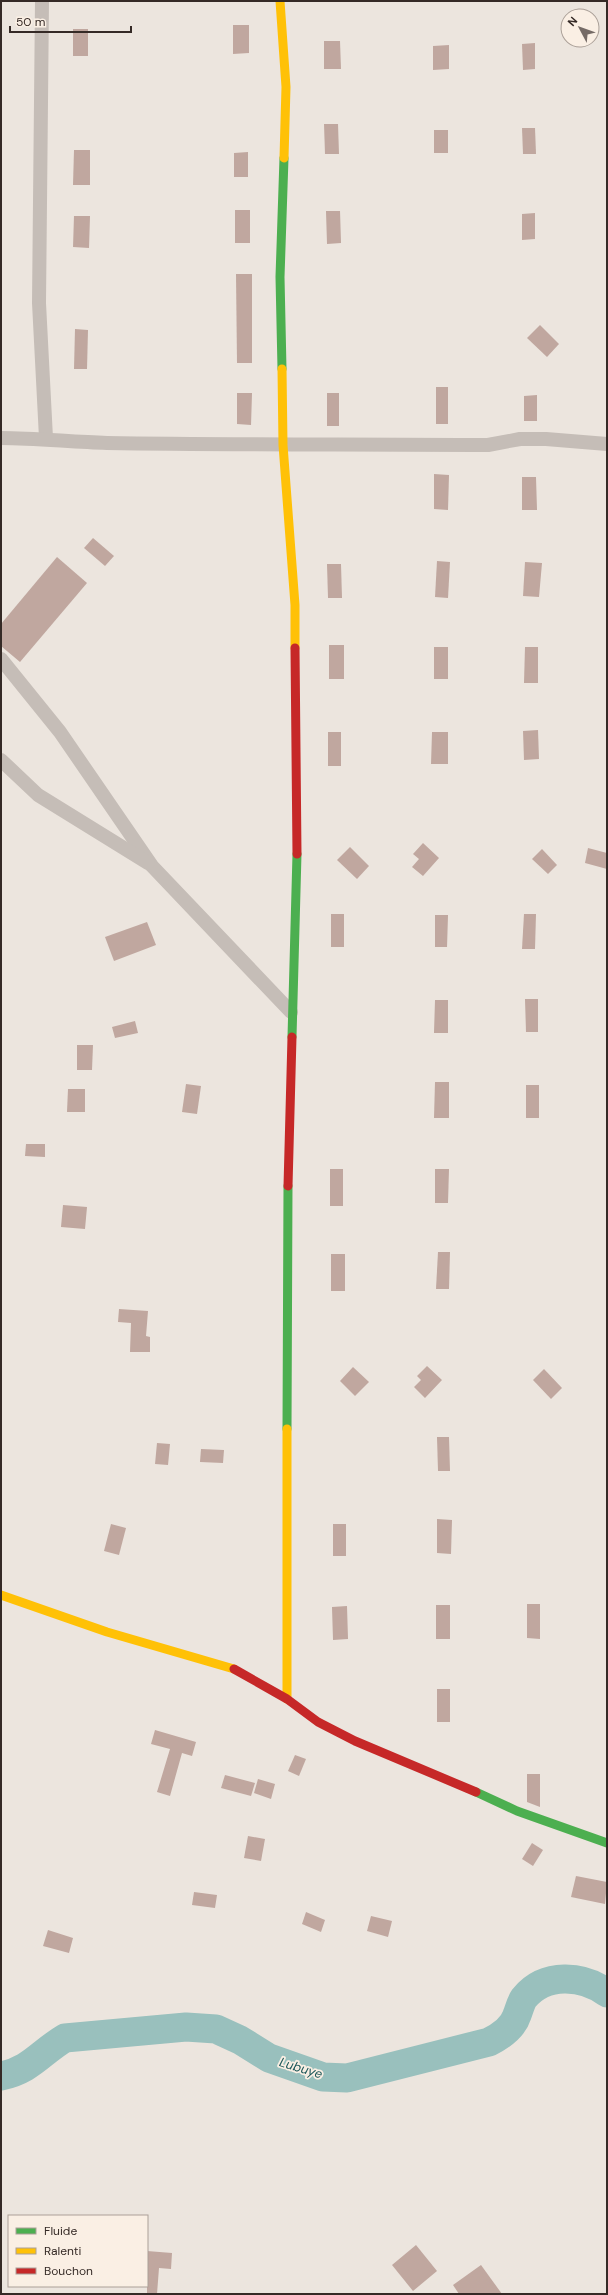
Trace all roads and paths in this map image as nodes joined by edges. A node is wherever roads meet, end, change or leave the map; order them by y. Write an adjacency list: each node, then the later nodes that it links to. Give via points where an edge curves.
1 (42, 1): 4 (street, via 40,303)
2 (280, 1): 6 (street, via 286,87 280,277)
3 (1, 438): 4 (street)
4 (46, 438): 6 (street, via 105,443)
5 (607, 444): 6 (street, via 520,439 488,445)
6 (283, 445): 10 (street, via 295,605 297,859)
7 (2, 663): 9 (street, via 60,732)
8 (1, 760): 9 (street, via 38,795)
9 (152, 866): 10 (street, via 213,927)
10 (291, 1012): 12 (street, via 288,1154)
11 (1, 1595): 12 (street, via 107,1632 233,1668)
12 (287, 1699): 13 (street, via 318,1722 355,1741 445,1777 517,1811)
13 (607, 1843)

